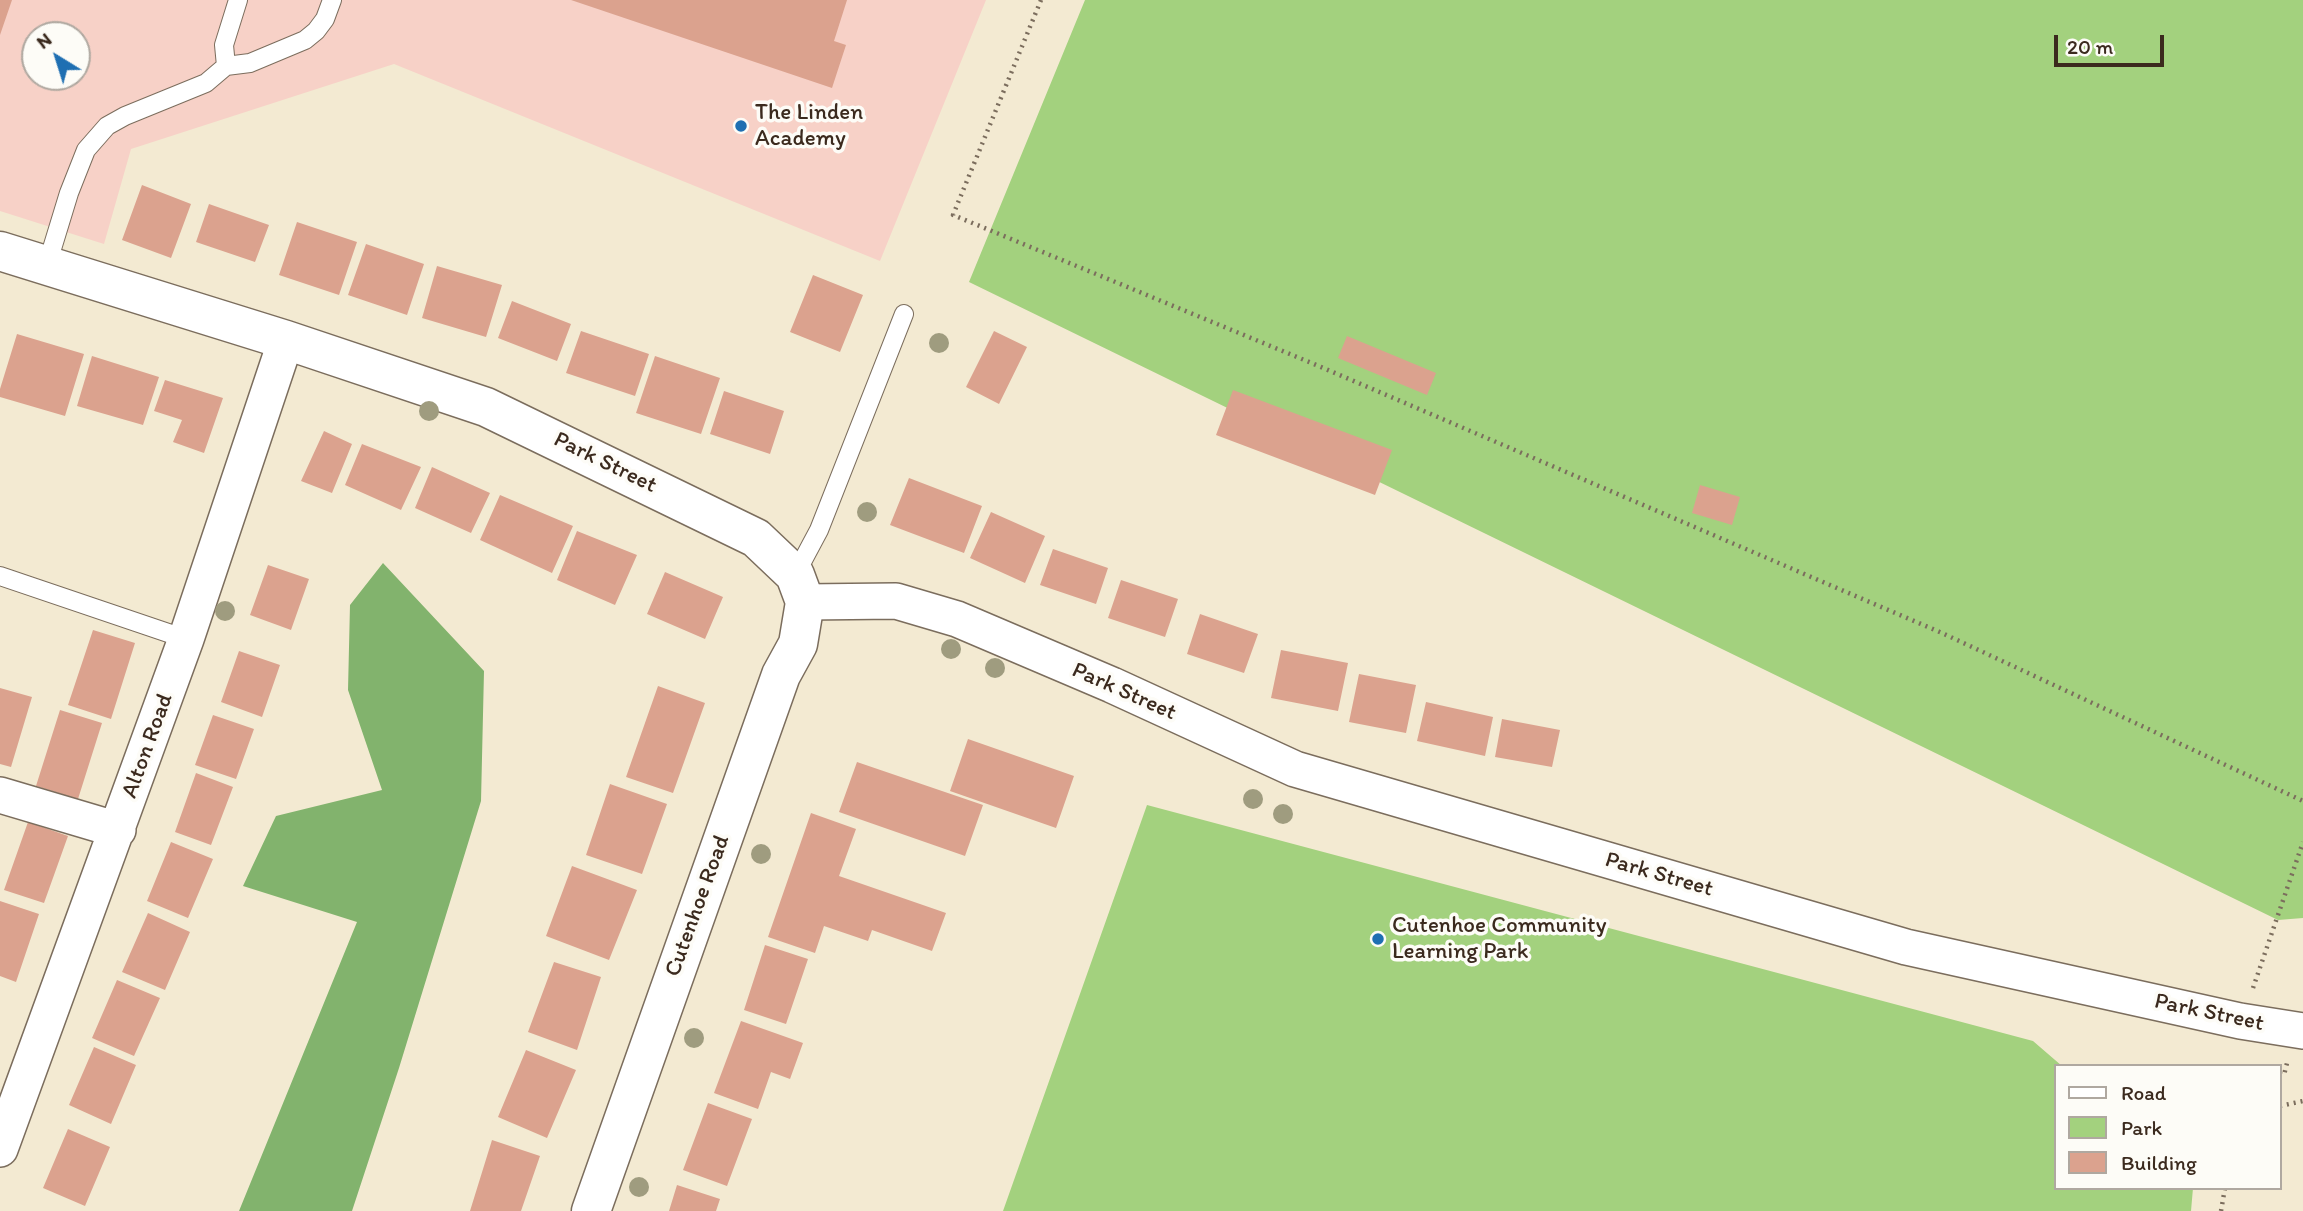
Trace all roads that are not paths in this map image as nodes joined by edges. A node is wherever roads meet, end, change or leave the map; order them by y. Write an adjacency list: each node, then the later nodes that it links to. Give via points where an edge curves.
1 (238, 0): 3 (lane, via 224,45)
2 (332, 0): 3 (lane, via 325,19 305,40 250,63)
3 (226, 66): 5 (lane, via 206,83 125,116 96,137 69,193)
4 (0, 251): 5 (street, Park Street)
5 (47, 265): 7 (street, Park Street)
6 (904, 314): 9 (lane)
7 (286, 340): 9 (street, Park Street, via 486,407 757,538); 10 (street, Alton Road)
8 (0, 576): 10 (lane)
9 (800, 588): 13 (street, Park Street, via 896,601 957,619 1295,769 1906,947); 15 (street, Cutenhoe Road, via 797,644 780,675)
10 (186, 639): 12 (street, Alton Road)
11 (0, 795): 12 (street)
12 (118, 830): 14 (street, Alton Road)
13 (2303, 1031)
14 (0, 1149)
15 (591, 1211)

